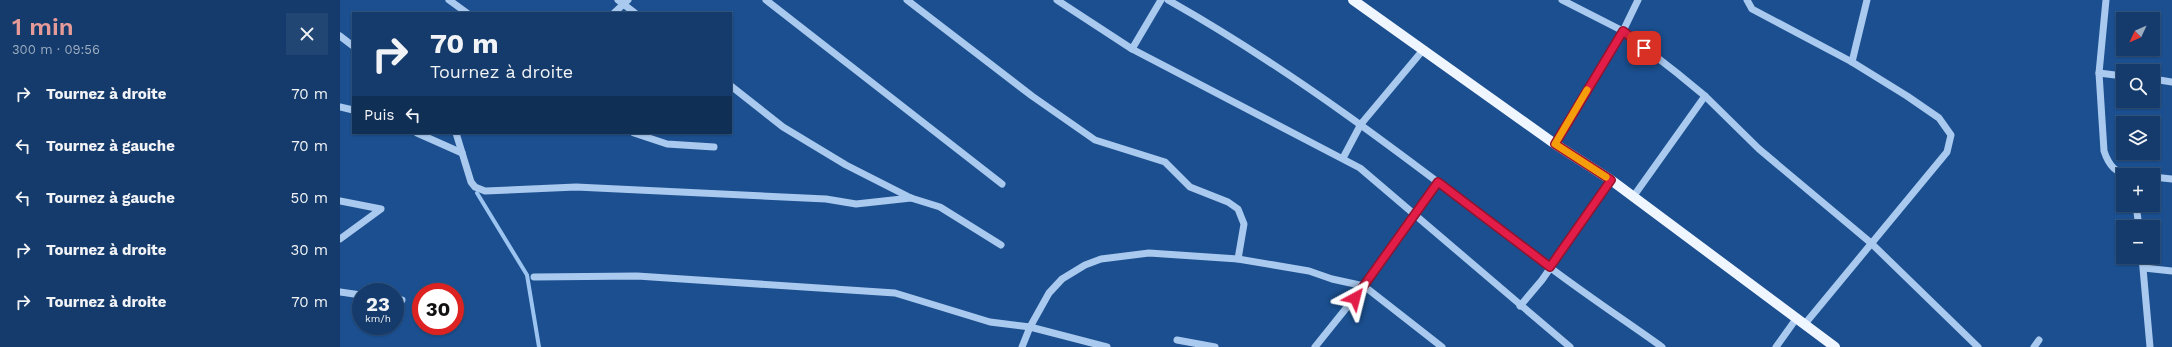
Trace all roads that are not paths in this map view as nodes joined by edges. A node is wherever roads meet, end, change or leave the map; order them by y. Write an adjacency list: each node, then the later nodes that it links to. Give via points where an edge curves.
1 (449, 0): 14 (street)
2 (766, 0): 44 (street)
3 (907, 0): 52 (street, via 1032,96 1095,140 1165,162 1190,187 1228,202 1238,209 1244,224)
4 (1057, 0): 20 (street)
5 (1161, 0): 20 (street)
6 (1168, 0): 31 (street, via 1225,32)
7 (1354, 0): 21 (main road)
8 (1562, 0): 17 (street)
9 (1638, 0): 17 (street)
10 (1747, 0): 22 (street, via 1752,9)
11 (1867, 0): 22 (street)
12 (2106, 0): 23 (street)
13 (623, 1): 15 (street); 16 (street)
14 (466, 12)
15 (615, 12)
16 (635, 12)
17 (1623, 31): 28 (street); 35 (street)
18 (340, 36): 19 (street)
19 (352, 45)
20 (1132, 49): 38 (street)
21 (1423, 50): 31 (street); 35 (main road)
22 (1852, 62): 50 (street, via 1939,118 1951,135 1947,152)
23 (2099, 73): 24 (street); 39 (street, via 2104,151 2108,162)
24 (2116, 75)
25 (2160, 80): 26 (street)
26 (2172, 82)
27 (732, 87): 46 (street, via 783,127 846,165)
28 (1705, 96): 45 (street); 50 (street, via 1759,149)
29 (340, 106): 30 (street)
30 (352, 110)
31 (1361, 124): 38 (street); 43 (street)
32 (419, 134): 37 (street)
33 (456, 134): 37 (street)
34 (637, 134): 36 (street, via 667,144)
35 (1555, 144): 42 (main road)
36 (714, 147)
37 (462, 153): 46 (street, via 471,182 475,187 485,191 576,187 826,199 856,204)
38 (1343, 158): 48 (street, via 1360,168)
39 (2116, 171)
40 (2160, 178): 41 (street)
41 (2172, 179)
42 (1611, 180): 45 (main road); 54 (street)
43 (1438, 182): 48 (street); 54 (street)
44 (1002, 184)
45 (1633, 197): 62 (main road)
46 (911, 198): 51 (street, via 940,207)
47 (340, 201): 49 (street, via 381,209)
48 (1415, 216): 58 (street); 61 (street)
49 (340, 239)
50 (1871, 243): 62 (street); 75 (street)
51 (1001, 245)
52 (1238, 259): 58 (street, via 1309,271); 63 (street, via 1148,253 1101,259 1062,279 1049,293)
53 (2143, 264): 55 (street)
54 (1550, 267): 61 (street); 72 (street)
55 (2144, 268): 56 (street); 77 (street)
56 (2172, 271)
57 (534, 277): 63 (street, via 637,276 895,293 990,322)
58 (1364, 286): 69 (street); 70 (street)
59 (340, 292): 60 (street)
60 (352, 294)
61 (1520, 306): 71 (street)
62 (1800, 322): 73 (street); 74 (main road)
63 (1030, 327): 66 (street); 67 (street)
64 (1177, 340): 68 (street)
65 (2039, 340): 76 (street)
66 (1022, 347)
67 (1107, 347)
68 (1215, 347)
69 (1315, 347)
70 (1442, 347)
71 (1570, 347)
72 (1662, 347)
73 (1776, 347)
74 (1835, 347)
75 (1978, 347)
76 (2034, 347)
77 (2150, 347)

